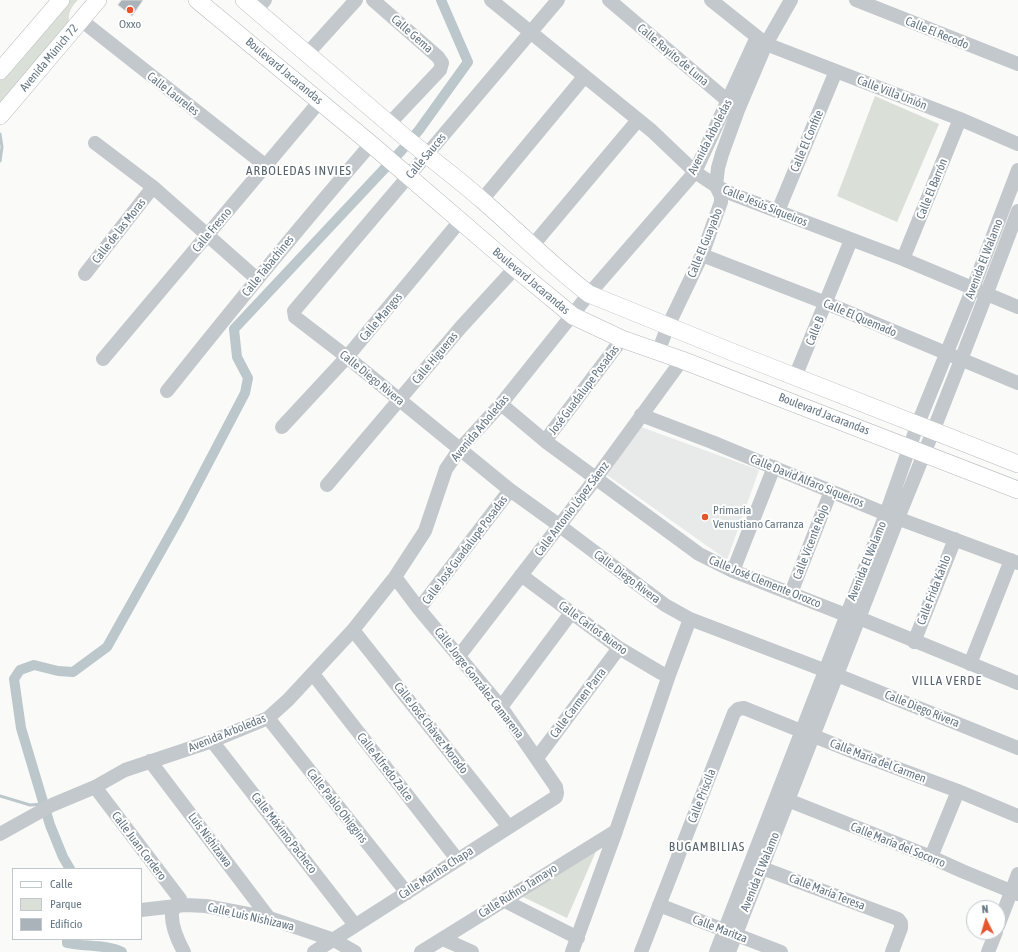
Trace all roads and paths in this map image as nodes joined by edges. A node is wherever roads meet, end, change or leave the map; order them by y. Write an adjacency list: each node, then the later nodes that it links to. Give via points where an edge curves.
1 (61, 0): 19 (main road)
2 (98, 0): 13 (main road, Avenida Múnich 72)
3 (197, 0): 21 (main road, Boulevard Jacarandas)
4 (356, 0): 16 (street)
5 (373, 0): 26 (street, Calle Gema, via 442,63 440,70)
6 (491, 0): 14 (street, Calle Jesús Siqueiros)
7 (558, 0): 14 (street, Calle Sauces)
8 (609, 0): 22 (street, Calle Rayito de Luna)
9 (712, 0): 15 (street, Calle Villa Unión)
10 (790, 0): 15 (street, Calle El Guayabo)
11 (856, 0): 17 (street, Calle El Recodo)
12 (255, 4): 16 (main road, Boulevard Jacarandas)
13 (82, 20): 23 (main road, Avenida Múnich 72); 31 (street, Calle Laureles)
14 (530, 33): 20 (street, Calle Jesús Siqueiros); 30 (street, Calle Sauces)
15 (762, 41): 18 (street, Calle Villa Unión); 22 (street, Calle El Guayabo)
16 (306, 54): 26 (main road, Boulevard Jacarandas)
17 (1018, 64)
18 (836, 71): 24 (street, Calle Villa Unión); 39 (street, Calle El Confite)
19 (0, 72)
20 (584, 77): 25 (street, Calle Jesús Siqueiros); 37 (street)
21 (320, 101): 28 (main road, Boulevard Jacarandas); 31 (street, Calle Fresno)
22 (733, 105): 34 (street, Avenida Arboledas); 35 (street, Calle El Guayabo)
23 (0, 116)
24 (960, 119): 29 (street, Calle Villa Unión); 45 (street, Calle El Barrón)
25 (638, 120): 34 (street, Calle Jesús Siqueiros); 43 (street)
26 (389, 124): 30 (main road, Boulevard Jacarandas)
27 (95, 143): 36 (street)
28 (371, 144): 32 (main road, Boulevard Jacarandas); 48 (street, Calle Tabachines)
29 (1018, 144)
30 (421, 151): 32 (street, Calle Sauces); 37 (main road, Boulevard Jacarandas)
31 (266, 166): 41 (street, Calle Fresno)
32 (397, 166): 40 (main road, Boulevard Jacarandas); 54 (street, Calle Sauces)
33 (1018, 170): 49 (street, Avenida El Walamo)
34 (695, 172): 35 (street, Calle Jesús Siqueiros); 50 (street, Avenida Arboledas)
35 (716, 186): 39 (street, Calle Jesús Siqueiros); 44 (street, Calle El Guayabo, via 721,202)
36 (152, 187): 41 (street); 47 (street, Calle de las Moras)
37 (482, 200): 43 (main road, Boulevard Jacarandas)
38 (1018, 211): 51 (street, Avenida El Walamo)
39 (778, 212): 42 (street, Calle Jesús Siqueiros)
40 (460, 221): 46 (main road, Boulevard Jacarandas); 60 (street, Calle Mangos)
41 (208, 235): 48 (street); 61 (street, Calle Fresno)
42 (852, 240): 45 (street, Calle Jesús Siqueiros); 52 (street, Calle B)
43 (533, 245): 50 (main road, Boulevard Jacarandas)
44 (702, 254): 52 (street, Calle El Quemado); 56 (street, Calle El Guayabo)
45 (903, 260): 49 (street, Calle Jesús Siqueiros)
46 (515, 268): 55 (main road, Boulevard Jacarandas); 67 (street, Calle Higueras)
47 (85, 274)
48 (257, 278): 66 (street, Calle Tabachines)
49 (973, 288): 51 (street, Calle Jesús Siqueiros); 59 (street, Avenida El Walamo)
50 (589, 294): 55 (street, Avenida Arboledas); 56 (main road, Boulevard Jacarandas)
51 (987, 294): 53 (street, Calle Jesús Siqueiros); 63 (street, Avenida El Walamo)
52 (826, 303): 59 (street, Calle El Quemado); 64 (street, Calle B)
53 (1018, 307)
54 (294, 311): 60 (street, Calle Diego Rivera, via 295,316)
55 (573, 316): 57 (main road, Boulevard Jacarandas); 68 (street, Avenida Arboledas)
56 (668, 326): 58 (street, Calle El Guayabo); 64 (main road, Boulevard Jacarandas)
57 (622, 339): 58 (main road, Boulevard Jacarandas); 72 (street, José Guadalupe Posadas)
58 (658, 352): 62 (main road, Boulevard Jacarandas)
59 (947, 354): 63 (street, Calle El Quemado); 71 (street, Avenida El Walamo)
60 (347, 357): 67 (street, Calle Diego Rivera); 70 (street, Calle Mangos)
61 (103, 359)
62 (682, 360): 69 (street, Calle Antonio López Sáenz); 74 (main road, Boulevard Jacarandas)
63 (961, 360): 65 (street, Calle El Quemado); 71 (street, Avenida El Walamo)
64 (795, 377): 71 (main road, Boulevard Jacarandas)
65 (1018, 383)
66 (167, 391)
67 (400, 400): 73 (street, Calle Diego Rivera); 78 (street, Calle Higueras)
68 (501, 404): 72 (street, Calle José Clemente Orozco); 73 (street, Avenida Arboledas)
69 (641, 416): 76 (street, Calle David Alfaro Siqueiros); 77 (street, Calle Antonio López Sáenz)
70 (282, 428)
71 (925, 428): 74 (street, Avenida El Walamo); 75 (main road, Boulevard Jacarandas)
72 (546, 441): 77 (street, Calle José Clemente Orozco)
73 (459, 450): 79 (street, Calle Diego Rivera); 88 (street, Avenida Arboledas, via 446,469 425,531)
74 (917, 450): 80 (main road, Boulevard Jacarandas); 82 (street, Avenida El Walamo)
75 (1018, 464)
76 (774, 468): 81 (street, Calle David Alfaro Siqueiros); 86 (street)
77 (596, 478): 83 (street, Calle Antonio López Sáenz); 86 (street, Calle José Clemente Orozco, via 699,554)
78 (327, 485)
79 (510, 490): 83 (street, Calle Diego Rivera); 90 (street, Calle José Guadalupe Posadas)
80 (1018, 490)
81 (831, 491): 82 (street, Calle David Alfaro Siqueiros); 89 (street, Calle Vicente Rojo)
82 (892, 516): 84 (street, Calle David Alfaro Siqueiros); 92 (street, Avenida El Walamo)
83 (560, 526): 87 (street, Calle Antonio López Sáenz); 93 (street, Calle Diego Rivera, via 665,605)
84 (955, 539): 85 (street, Calle David Alfaro Siqueiros); 95 (street, Calle Frida Kahlo)
85 (1015, 562): 98 (street)
86 (733, 571): 89 (street, Calle José Clemente Orozco)
87 (521, 575): 91 (street, Calle Carlos Bueno); 97 (street, Calle Antonio López Sáenz)
88 (395, 577): 90 (street, Calle Jorge González Camarena); 94 (street, Avenida Arboledas)
89 (791, 593): 92 (street, Calle José Clemente Orozco)
90 (419, 609): 97 (street, Calle Jorge González Camarena)
91 (571, 613): 96 (street, Calle Carlos Bueno); 103 (street)
92 (852, 616): 95 (street, Calle José Clemente Orozco); 99 (street, Avenida El Walamo)
93 (690, 619): 99 (street, Calle Diego Rivera); 101 (street)
94 (353, 630): 100 (street, Avenida Arboledas); 116 (street, Calle José Chávez Morado)
95 (914, 642): 98 (street, Calle José Clemente Orozco)
96 (619, 648): 101 (street, Calle Carlos Bueno, via 661,673); 109 (street, Calle Carmen Parra)
97 (459, 656): 103 (street, Calle Jorge González Camarena)
98 (970, 664): 102 (street, Calle José Clemente Orozco)
99 (831, 673): 106 (street, Avenida El Walamo); 108 (street, Calle Diego Rivera)
100 (313, 674): 105 (street, Avenida Arboledas); 120 (street, Calle Alfredo Zalce)
101 (669, 675): 117 (street)
102 (1018, 683)
103 (501, 707): 109 (street, Calle Jorge González Camarena)
104 (738, 709): 106 (street, Calle María del Carmen, via 744,708); 126 (street, Calle Priscila, via 734,713)
105 (268, 718): 107 (street, Avenida Arboledas); 123 (street, Calle Pablo Ohiggins)
106 (808, 733): 112 (street, Calle María del Carmen); 114 (street, Avenida El Walamo)
107 (212, 741): 110 (street, Avenida Arboledas); 131 (street, Calle Máximo Pacheco)
108 (1018, 748)
109 (537, 758): 113 (street, Calle Jorge González Camarena, via 556,787)
110 (150, 761): 111 (street, Avenida Arboledas, via 125,770); 130 (street, Luis Nishizawa)
111 (95, 787): 118 (street, Avenida Arboledas, via 52,805); 127 (street, Calle Juan Cordero, via 180,899)
112 (958, 791): 115 (street, Calle María del Carmen); 119 (street)
113 (557, 794): 116 (street, Calle Martha Chapa)
114 (783, 799): 119 (street, Calle María del Socorro); 121 (street, Avenida El Walamo)
115 (1018, 816)
116 (509, 827): 120 (street, Calle Martha Chapa)
117 (616, 831): 125 (street, Calle Rufino Tamayo); 133 (street)
118 (0, 834)
119 (931, 857): 124 (street, Calle María del Socorro)
120 (457, 859): 123 (street, Calle Martha Chapa)
121 (756, 866): 132 (street, Avenida El Walamo); 147 (street, Calle María Teresa, via 898,919 901,928)
122 (1018, 874): 124 (street)
123 (406, 893): 131 (street, Calle Martha Chapa)
124 (1015, 893): 129 (street)
125 (505, 900): 133 (street); 134 (street, Calle Rufino Tamayo)
126 (659, 905): 132 (street, Calle Maritza); 143 (street, Calle Priscila)
127 (177, 906): 128 (street, Calle Luis Nishizawa); 130 (street, Calle Luis Nishizawa, via 206,906); 137 (street, via 172,912 173,925)
128 (142, 910)
129 (1006, 910)
130 (270, 918): 135 (street, Calle Luis Nishizawa)
131 (355, 925): 135 (street, Calle Martha Chapa)
132 (729, 933): 144 (street, Avenida El Walamo); 145 (street, Avenida El Walamo); 146 (street, Calle Maritza)
133 (578, 938): 142 (street)
134 (443, 939): 140 (street, Calle Rufino Tamayo); 141 (street)
135 (334, 940): 138 (street, Calle Martha Chapa); 139 (street, Calle Luis Nishizawa)
136 (993, 940): 148 (street)
137 (184, 952)
138 (314, 952)
139 (355, 952)
140 (421, 952)
141 (472, 952)
142 (572, 952)
143 (642, 952)
144 (716, 952)
145 (729, 952)
146 (781, 952)
147 (892, 952)
148 (988, 952)

